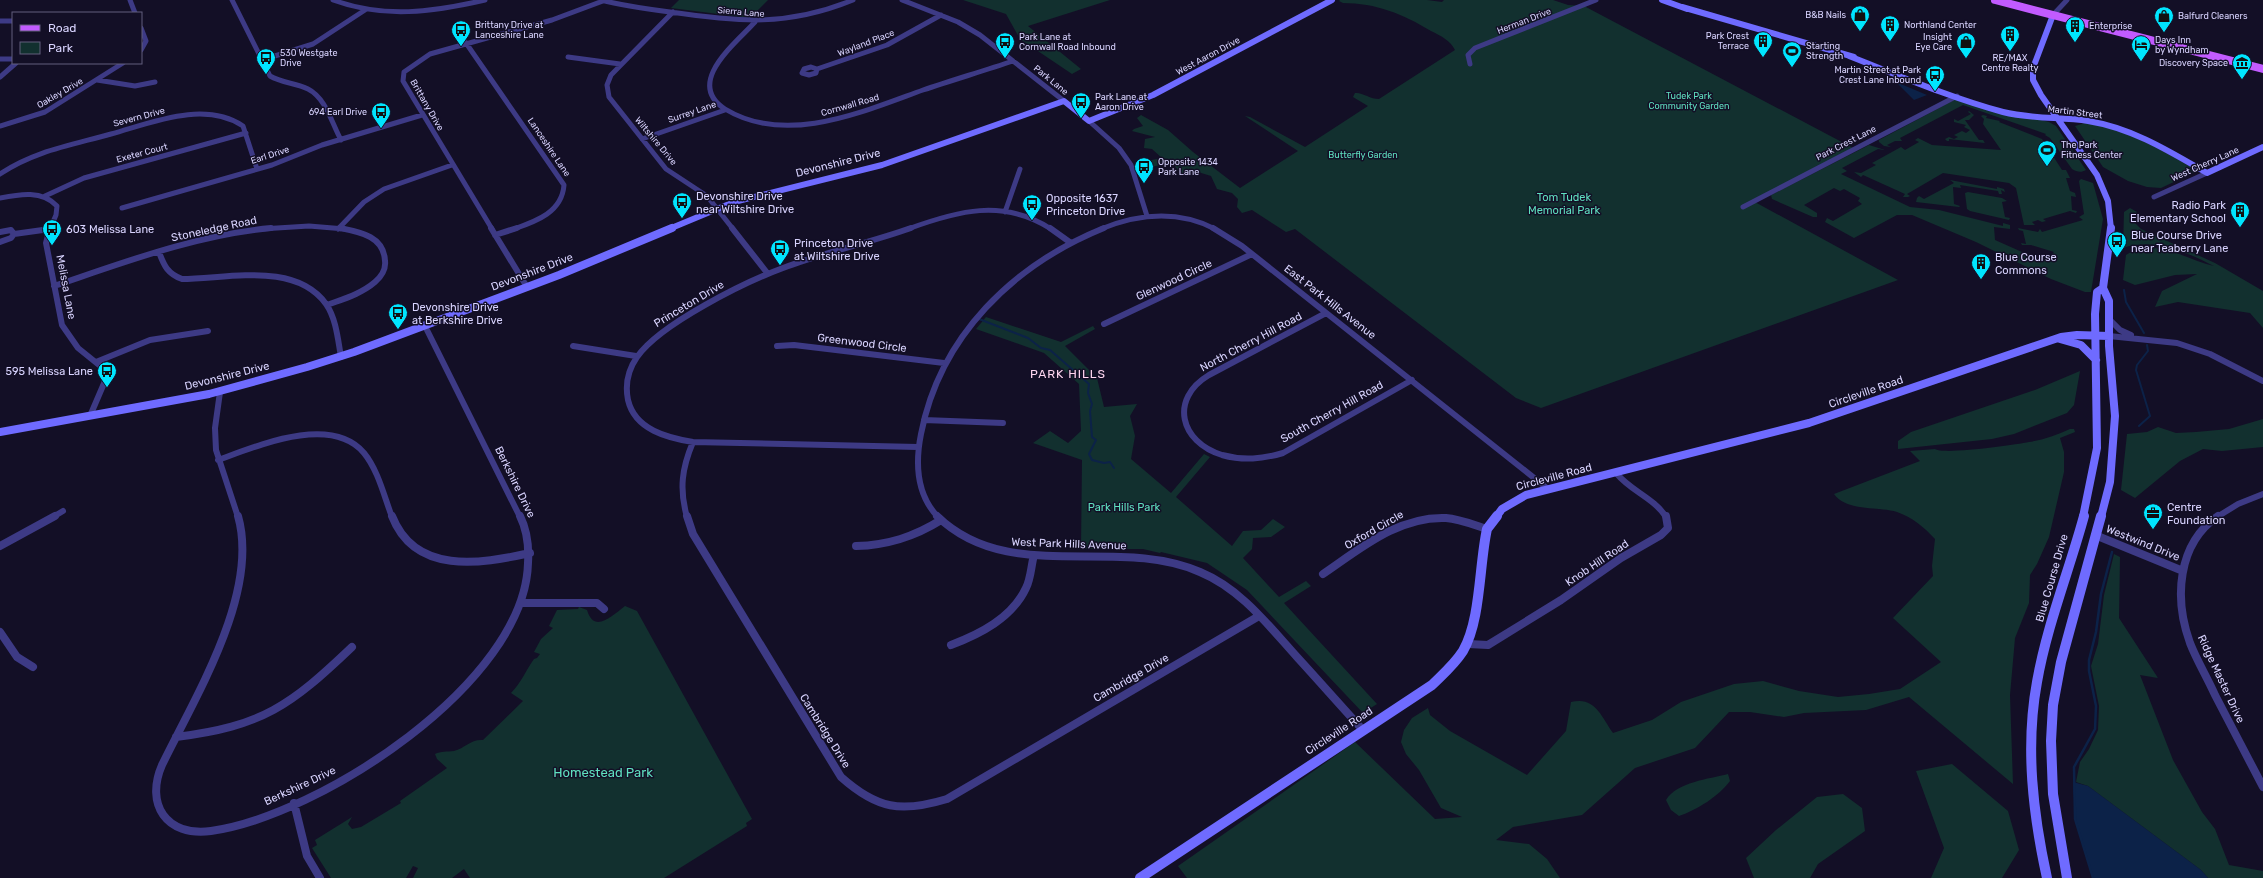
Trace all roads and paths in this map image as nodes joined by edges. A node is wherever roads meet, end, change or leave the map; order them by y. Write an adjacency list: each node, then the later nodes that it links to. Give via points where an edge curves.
1 (130, 0): 14 (street)
2 (232, 0): 27 (street)
3 (333, 0): 13 (street)
4 (485, 0): 13 (street, via 425,11)
5 (602, 0): 15 (street, Sierra Lane); 22 (street, Brittany Drive, via 552,20)
6 (853, 0): 20 (street, Sierra Lane, via 830,11 805,18)
7 (902, 0): 16 (street, Park Lane)
8 (1332, 0): 43 (street, West Aaron Drive, via 1153,95)
9 (1596, 0): 32 (street, Herman Drive, via 1474,48 1468,55)
10 (1662, 0): 38 (street, Martin Street, via 1849,56)
11 (1995, 0): 17 (main road)
12 (2067, 0): 17 (street)
13 (365, 10): 27 (street, via 312,44)
14 (134, 12)
15 (673, 12): 20 (street, Sierra Lane); 31 (street, Wiltshire Drive)
16 (941, 15): 28 (street, Park Lane, via 980,35); 34 (street, Wayland Place, via 891,44)
17 (2053, 15): 33 (main road); 42 (street, Blue Course Drive, via 2033,68 2033,75 2038,91)
18 (0, 20): 19 (street)
19 (12, 21)
20 (755, 22): 40 (street, Cornwall Road, via 719,62 710,76 711,95)
21 (142, 35): 23 (street, via 146,43)
22 (466, 43): 41 (street, Brittany Drive, via 422,57 404,72 403,81); 66 (street, Lanceshire Lane, via 564,185 562,197 548,213 528,224)
23 (142, 49)
24 (568, 57): 31 (street)
25 (0, 59): 26 (street)
26 (12, 59)
27 (262, 60): 47 (street, via 270,76 303,87 317,95)
28 (1013, 61): 39 (street, Park Lane); 40 (street, Cornwall Road, via 819,123 770,124 748,120)
29 (15, 64): 35 (street)
30 (121, 64): 36 (street, Oakley Drive)
31 (620, 64): 46 (street, Wiltshire Drive, via 608,80 607,91)
32 (1470, 64)
33 (2263, 69)
34 (817, 70)
35 (0, 77)
36 (97, 80): 37 (street, via 135,86); 44 (street, Oakley Drive, via 45,112)
37 (155, 82)
38 (1957, 96): 42 (street, Martin Street, via 2004,112); 57 (street, Park Crest Lane)
39 (1064, 101): 43 (street, Park Lane); 59 (street, Devonshire Drive, via 882,165 762,193)
40 (725, 110): 46 (street, Surrey Lane)
41 (422, 114): 47 (street, Earl Drive); 49 (street, Brittany Drive)
42 (2057, 118): 52 (street, Martin Street, via 2098,123 2132,132); 74 (street, Blue Course Drive, via 2097,175 2108,201 2111,233)
43 (1089, 121): 61 (street, Park Lane, via 1119,148 1131,165)
44 (0, 126)
45 (246, 133): 50 (street); 53 (street, Severn Drive, via 238,122 227,118 204,115 177,117 44,152 17,163); 54 (street, Exeter Court, via 84,178)
46 (642, 139): 59 (street, Wiltshire Drive, via 666,169 701,190)
47 (340, 140): 50 (street, Earl Drive)
48 (2263, 147): 52 (street, West Cherry Lane)
49 (452, 165): 63 (street, via 384,189 364,202); 66 (street, Brittany Drive)
50 (256, 169): 58 (street, Earl Drive)
51 (1020, 169): 60 (street)
52 (2207, 173): 55 (street, West Cherry Lane)
53 (0, 174)
54 (45, 196): 56 (street, via 29,194); 62 (street, Melissa Lane, via 57,206 56,217)
55 (2154, 197)
56 (0, 198)
57 (1742, 207)
58 (122, 208)
59 (716, 209): 71 (street, Wiltshire Drive); 73 (street, Devonshire Drive)
60 (1005, 212): 68 (street, Princeton Drive, via 1035,218 1053,228); 71 (street, Princeton Drive, via 960,212)
61 (1147, 216): 68 (street, East Park Hills Avenue, via 1122,221); 70 (street, East Park Hills Avenue, via 1172,216 1204,223 1228,235)
62 (50, 229): 65 (street); 72 (street, Melissa Lane, via 46,243)
63 (338, 229): 69 (street, Stoneledge Road, via 291,227 252,230 204,239); 75 (street, Stoneledge Road, via 364,234 379,243 386,256 385,269 368,288)
64 (0, 232): 65 (street, via 11,230)
65 (14, 234): 67 (street)
66 (495, 235): 73 (street, Brittany Drive)
67 (0, 242)
68 (1071, 243): 91 (street, West Park Hills Avenue, via 1021,273 987,303)
69 (159, 252): 72 (street, Stoneledge Road); 75 (street, via 165,270 174,277 195,279 247,275 283,278 308,288)
70 (1252, 254): 76 (street, East Park Hills Avenue); 78 (street, Glenwood Circle)
71 (768, 274): 87 (street, Princeton Drive, via 739,287 664,331)
72 (54, 286): 90 (street, Melissa Lane, via 66,334 78,348)
73 (527, 287): 79 (street, Devonshire Drive)
74 (2103, 288): 77 (street, Blue Course Drive, via 2109,301); 81 (street, Blue Course Drive, via 2097,292)
75 (327, 305): 88 (street)
76 (1326, 313): 92 (street, East Park Hills Avenue); 99 (street, North Cherry Hill Road, via 1209,374 1194,385 1183,410 1189,430)
77 (2109, 319): 82 (street, Blue Course Drive); 83 (street, via 2120,330)
78 (1104, 324)
79 (425, 326): 88 (street, Devonshire Drive); 112 (street, Berkshire Drive, via 517,508 525,526)
80 (208, 331): 90 (street, via 144,341)
81 (2094, 335): 82 (street, Circleville Road); 84 (street, Circleville Road, via 2069,335); 89 (street, Blue Course Drive)
82 (2109, 336): 83 (street); 109 (street, Blue Course Drive, via 2115,416 2114,443 2110,482)
83 (2140, 338): 93 (street, via 2172,342 2198,350)
84 (2053, 339): 89 (street, via 2076,343 2088,350); 103 (street, Circleville Road, via 1809,423)
85 (573, 346): 87 (street)
86 (777, 346): 91 (street, Greenwood Circle, via 794,344)
87 (636, 356): 100 (street, Princeton Drive, via 626,383 626,397 630,410 656,433)
88 (341, 357): 94 (street, Devonshire Drive)
89 (2096, 360): 130 (street, Blue Course Drive, via 2099,421 2094,469 2042,656 2031,722 2031,760 2036,815)
90 (96, 362): 95 (street, Melissa Lane, via 104,369 105,380)
91 (944, 363): 96 (street, West Park Hills Avenue)
92 (1412, 380): 99 (street, South Cherry Hill Road, via 1283,453 1260,459 1247,460 1222,454 1203,445); 104 (street, East Park Hills Avenue)
93 (2263, 381)
94 (220, 392): 95 (street, Devonshire Drive); 102 (street, Berkshire Drive, via 215,438)
95 (90, 416): 98 (street, Devonshire Drive)
96 (924, 420): 97 (street); 101 (street, West Park Hills Avenue)
97 (1003, 423)
98 (0, 432)
99 (1195, 436)
100 (693, 442): 101 (street, Princeton Drive); 118 (street, Cambridge Drive, via 684,463 681,488 682,503 693,534 841,776 857,793 879,804 912,808 947,799)
101 (918, 447): 107 (street, West Park Hills Avenue, via 918,480 926,503)
102 (218, 460): 112 (street, via 290,436 314,434 339,437 352,442 364,452 398,531 404,540 421,553 436,559 466,562 485,562); 125 (street, Berkshire Drive, via 240,522 242,545 239,586 223,637)
103 (1617, 474): 104 (street, Circleville Road); 120 (street, Knob Hill Road, via 1629,487 1660,508 1669,520 1668,528 1661,535 1621,558 1488,646)
104 (1548, 489): 108 (street, Circleville Road, via 1526,495 1508,504 1496,514)
105 (2263, 494): 114 (street, Ridge Master Drive, via 2230,508 2200,531 2190,548)
106 (63, 511): 110 (street)
107 (941, 520): 111 (street, via 907,539 873,546); 113 (street, West Park Hills Avenue, via 962,536 979,544 1006,552)
108 (1487, 529): 115 (street, Oxford Circle, via 1446,518 1411,521 1395,528); 120 (street, Circleville Road)
109 (2095, 535): 114 (street, Westwind Drive); 131 (street, Blue Course Drive, via 2061,662 2052,717 2053,794)
110 (0, 546)
111 (856, 546)
112 (530, 553): 116 (street, Berkshire Drive, via 527,584)
113 (1034, 555): 118 (street, West Park Hills Avenue, via 1141,557 1187,566 1228,586); 121 (street, via 1026,588 1012,609 987,629)
114 (2183, 571): 126 (street, Ridge Master Drive, via 2182,611 2190,638 2204,672)
115 (1323, 574)
116 (521, 603): 117 (street, via 596,603); 127 (street, Berkshire Drive, via 494,653 448,704 411,735 377,758)
117 (604, 609)
118 (1259, 616): 124 (street, West Park Hills Avenue)
119 (0, 632): 123 (street, via 13,654 23,663)
120 (1468, 644): 124 (street, Circleville Road, via 1455,665 1440,679)
121 (951, 645)
122 (352, 647): 125 (street, via 310,688 270,715 230,730)
123 (33, 667)
124 (1362, 730): 129 (street, Circleville Road)
125 (176, 737): 127 (street, Berkshire Drive, via 160,767 155,793 160,812 166,820 193,831 209,831 226,828)
126 (2263, 787)
127 (294, 803): 128 (street, via 307,856)
128 (320, 878)
129 (1140, 878)
130 (2047, 878)
131 (2067, 878)

